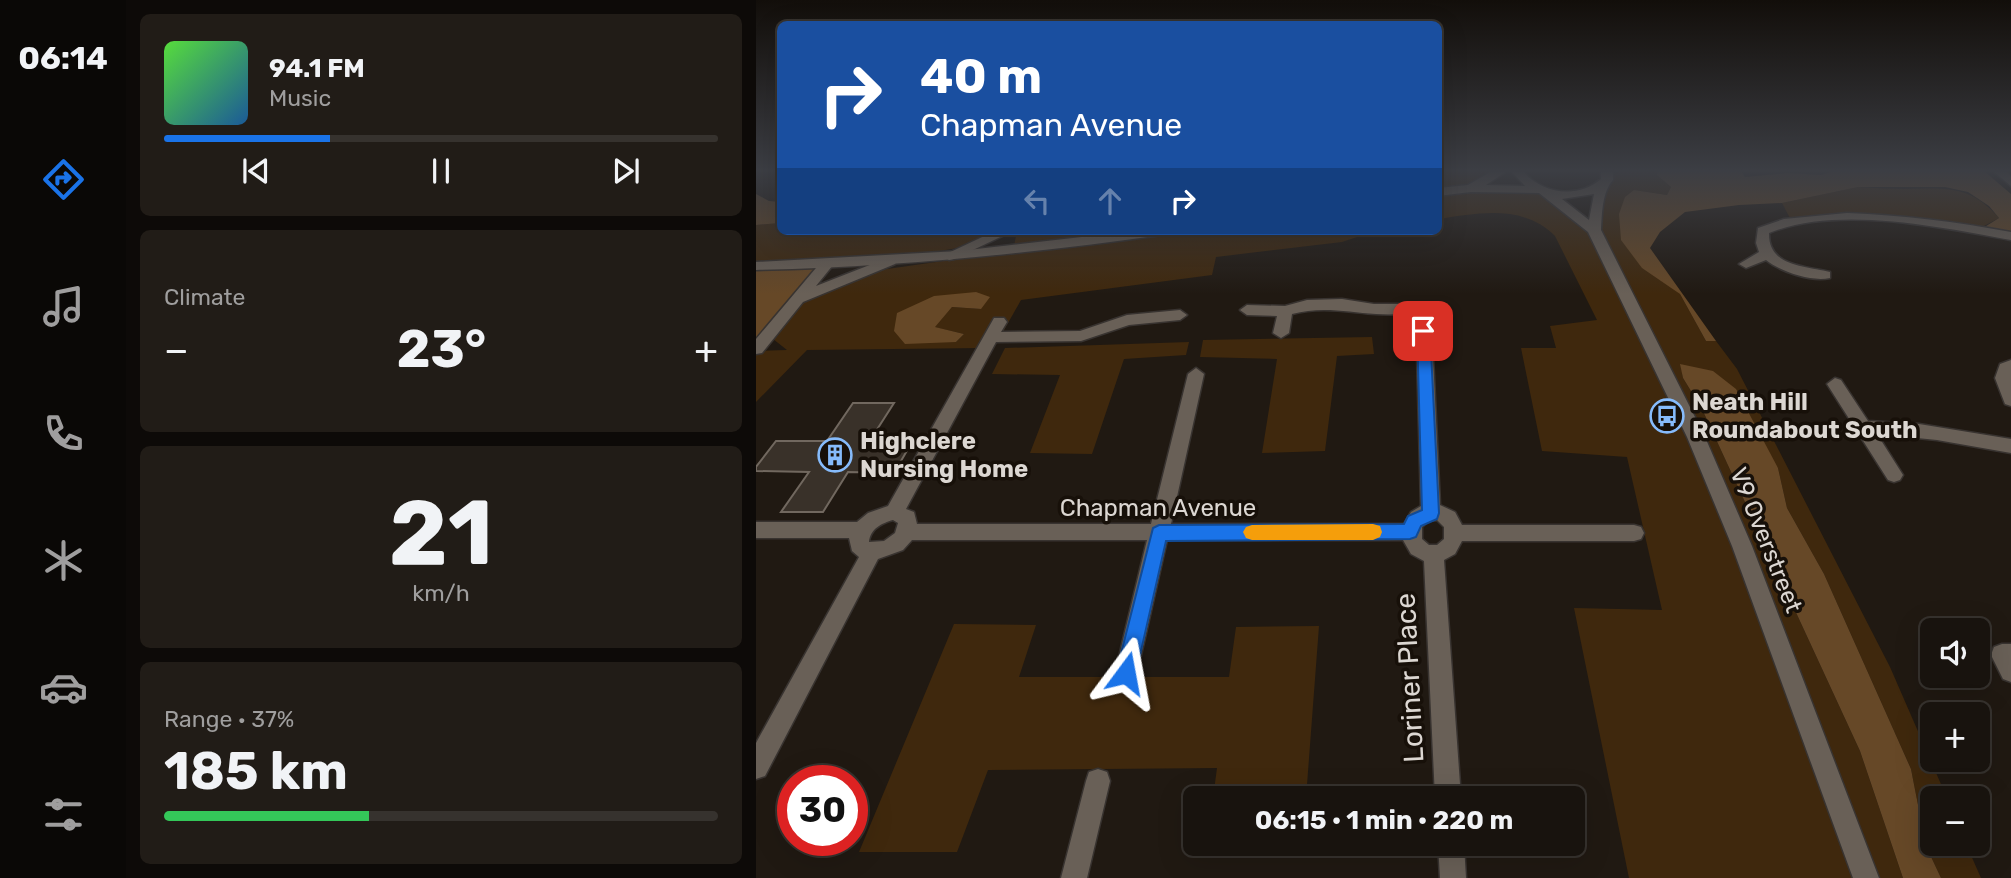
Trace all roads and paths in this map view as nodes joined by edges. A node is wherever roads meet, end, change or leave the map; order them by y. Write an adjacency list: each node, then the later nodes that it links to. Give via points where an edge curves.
1 (1570, 212): 3 (street, V9 Overstreet)
2 (1596, 212): 3 (street)
3 (1594, 230): 49 (street, V9 Overstreet, via 1696,438 1742,546)
4 (997, 235): 10 (street)
5 (1016, 235): 8 (street)
6 (1132, 235): 8 (street)
7 (2011, 236): 9 (street, via 1957,226 1829,216 1775,223 1763,231 1760,243)
8 (1014, 251): 10 (street)
9 (1765, 255): 12 (street); 15 (street, via 1796,272)
10 (949, 256): 11 (street)
11 (890, 261): 13 (street); 16 (street)
12 (1746, 264)
13 (826, 265): 14 (street); 16 (street)
14 (756, 266)
15 (1825, 275)
16 (798, 300): 23 (street)
17 (1441, 309): 19 (street)
18 (1247, 310): 20 (street)
19 (1423, 310): 20 (street, via 1307,304); 32 (street)
20 (1285, 311): 22 (street)
21 (1180, 315): 31 (street, via 1127,320 1081,336 995,329)
22 (1281, 332)
23 (756, 349)
24 (2011, 366): 27 (street, via 2003,379)
25 (1196, 374): 37 (street)
26 (1835, 384): 28 (street)
27 (2011, 400)
28 (1863, 428): 29 (street, via 1924,430); 30 (street)
29 (2011, 446)
30 (1894, 475)
31 (894, 512): 34 (street, via 872,520); 35 (street, via 907,518)
32 (1431, 513): 36 (street, via 1414,521); 38 (street, via 1451,521)
33 (756, 530): 34 (street)
34 (861, 530): 40 (street, via 859,545)
35 (906, 532): 37 (street, Chapman Avenue); 40 (street, via 894,545)
36 (1410, 532): 37 (street, Chapman Avenue); 41 (street, via 1415,544)
37 (1159, 533): 42 (street)
38 (1456, 533): 39 (street); 41 (street, via 1453,545)
39 (1634, 533)
40 (873, 552): 43 (street)
41 (1434, 553): 45 (street, Loriner Place)
42 (1126, 673)
43 (756, 767)
44 (1098, 781): 47 (street)
45 (1447, 786)
46 (1452, 856): 48 (street)
47 (1074, 878)
48 (1453, 878)
49 (1867, 878)

